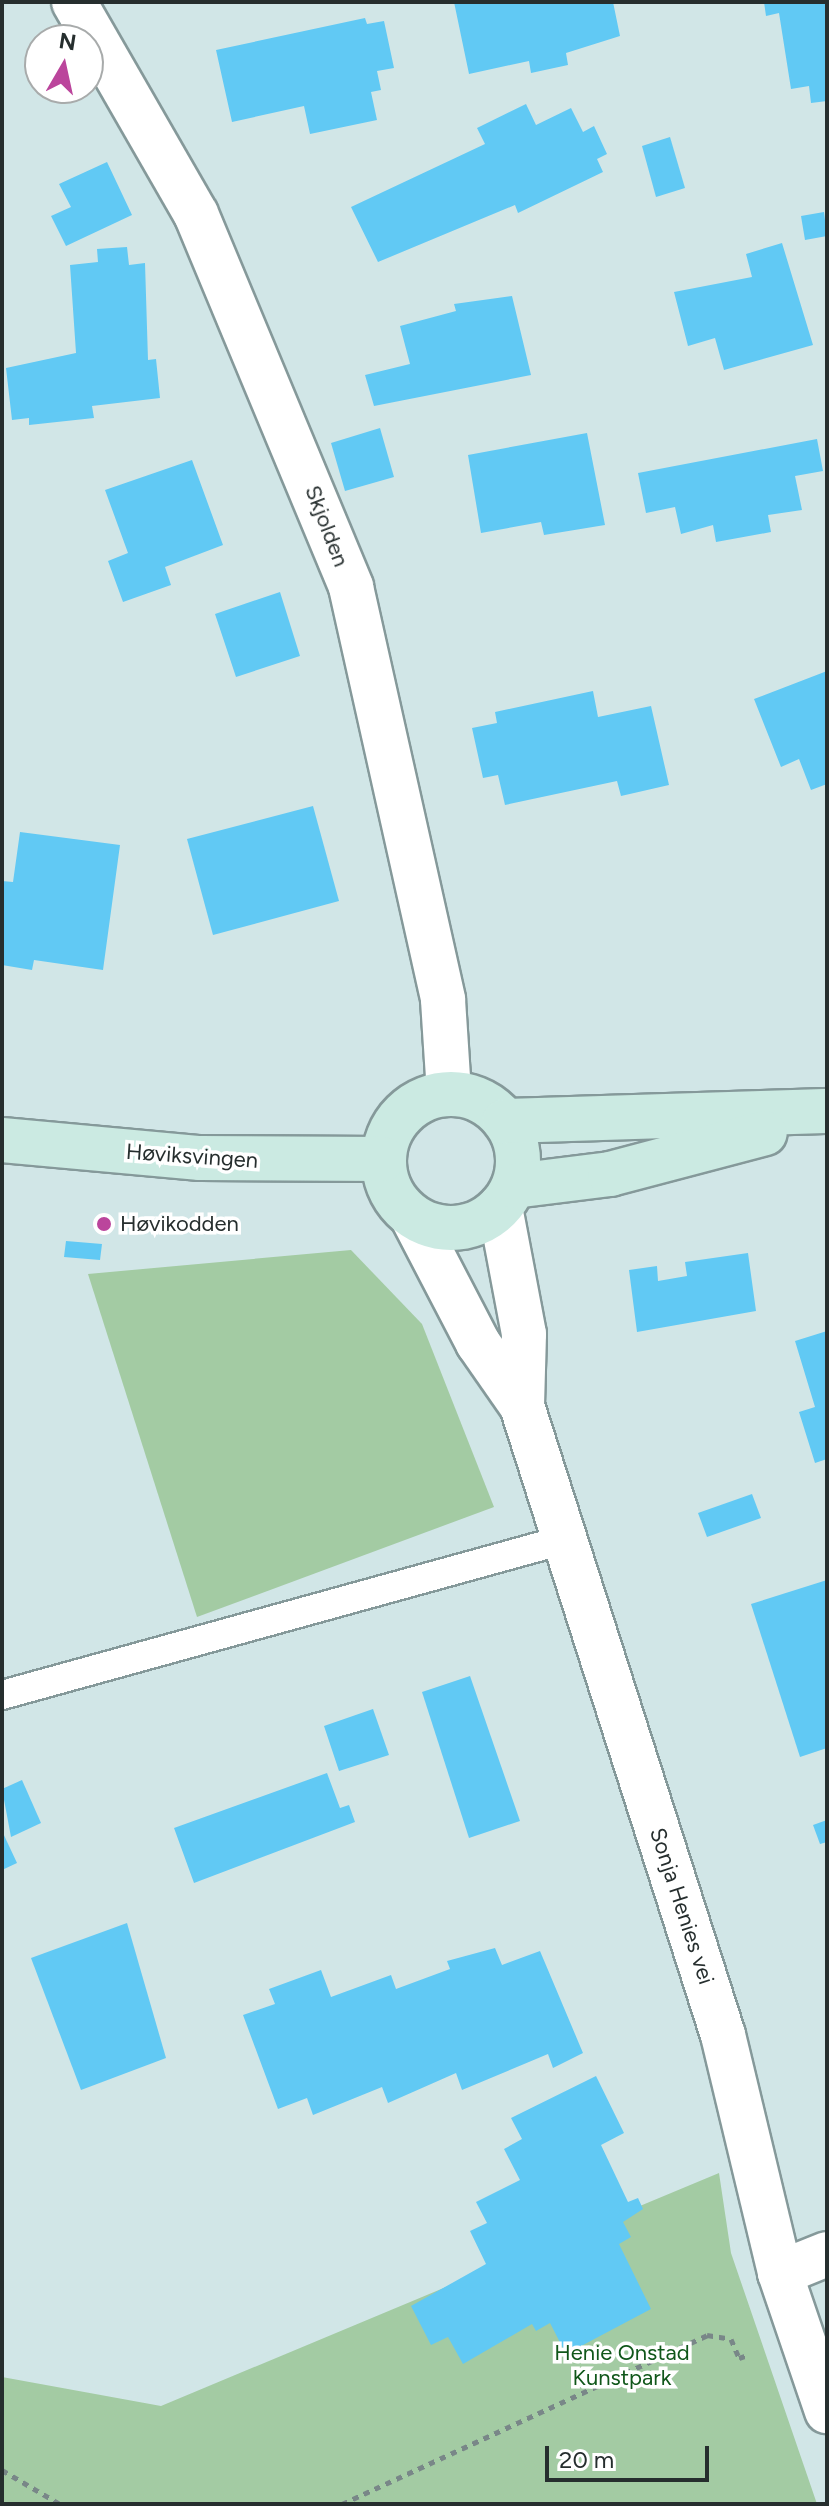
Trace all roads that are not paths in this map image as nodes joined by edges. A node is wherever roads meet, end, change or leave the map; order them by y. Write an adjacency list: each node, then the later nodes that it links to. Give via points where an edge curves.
1 (74, 2): 2 (street, Skjolden, via 196,214 351,587 443,1000)
2 (449, 1093): 4 (main road, via 472,1096); 6 (main road, via 418,1101 397,1119)
3 (827, 1114): 4 (main road); 7 (main road)
4 (505, 1121): 7 (main road, via 518,1153)
5 (2, 1140): 6 (main road, Høviksvingen, via 200,1158)
6 (383, 1159): 8 (main road, via 395,1200)
7 (507, 1197): 8 (main road, via 465,1228); 9 (street, Sonja Henies vei, via 524,1334)
8 (413, 1218): 9 (street, Sonja Henies vei, via 478,1343)
9 (522, 1406): 10 (street, Sonja Henies vei)
10 (567, 1539): 11 (lane); 13 (street, Sonja Henies vei, via 723,2035)
11 (2, 1695)
12 (827, 2254): 13 (street)
13 (780, 2273): 14 (street, Sonja Henies vei)
14 (827, 2411)

